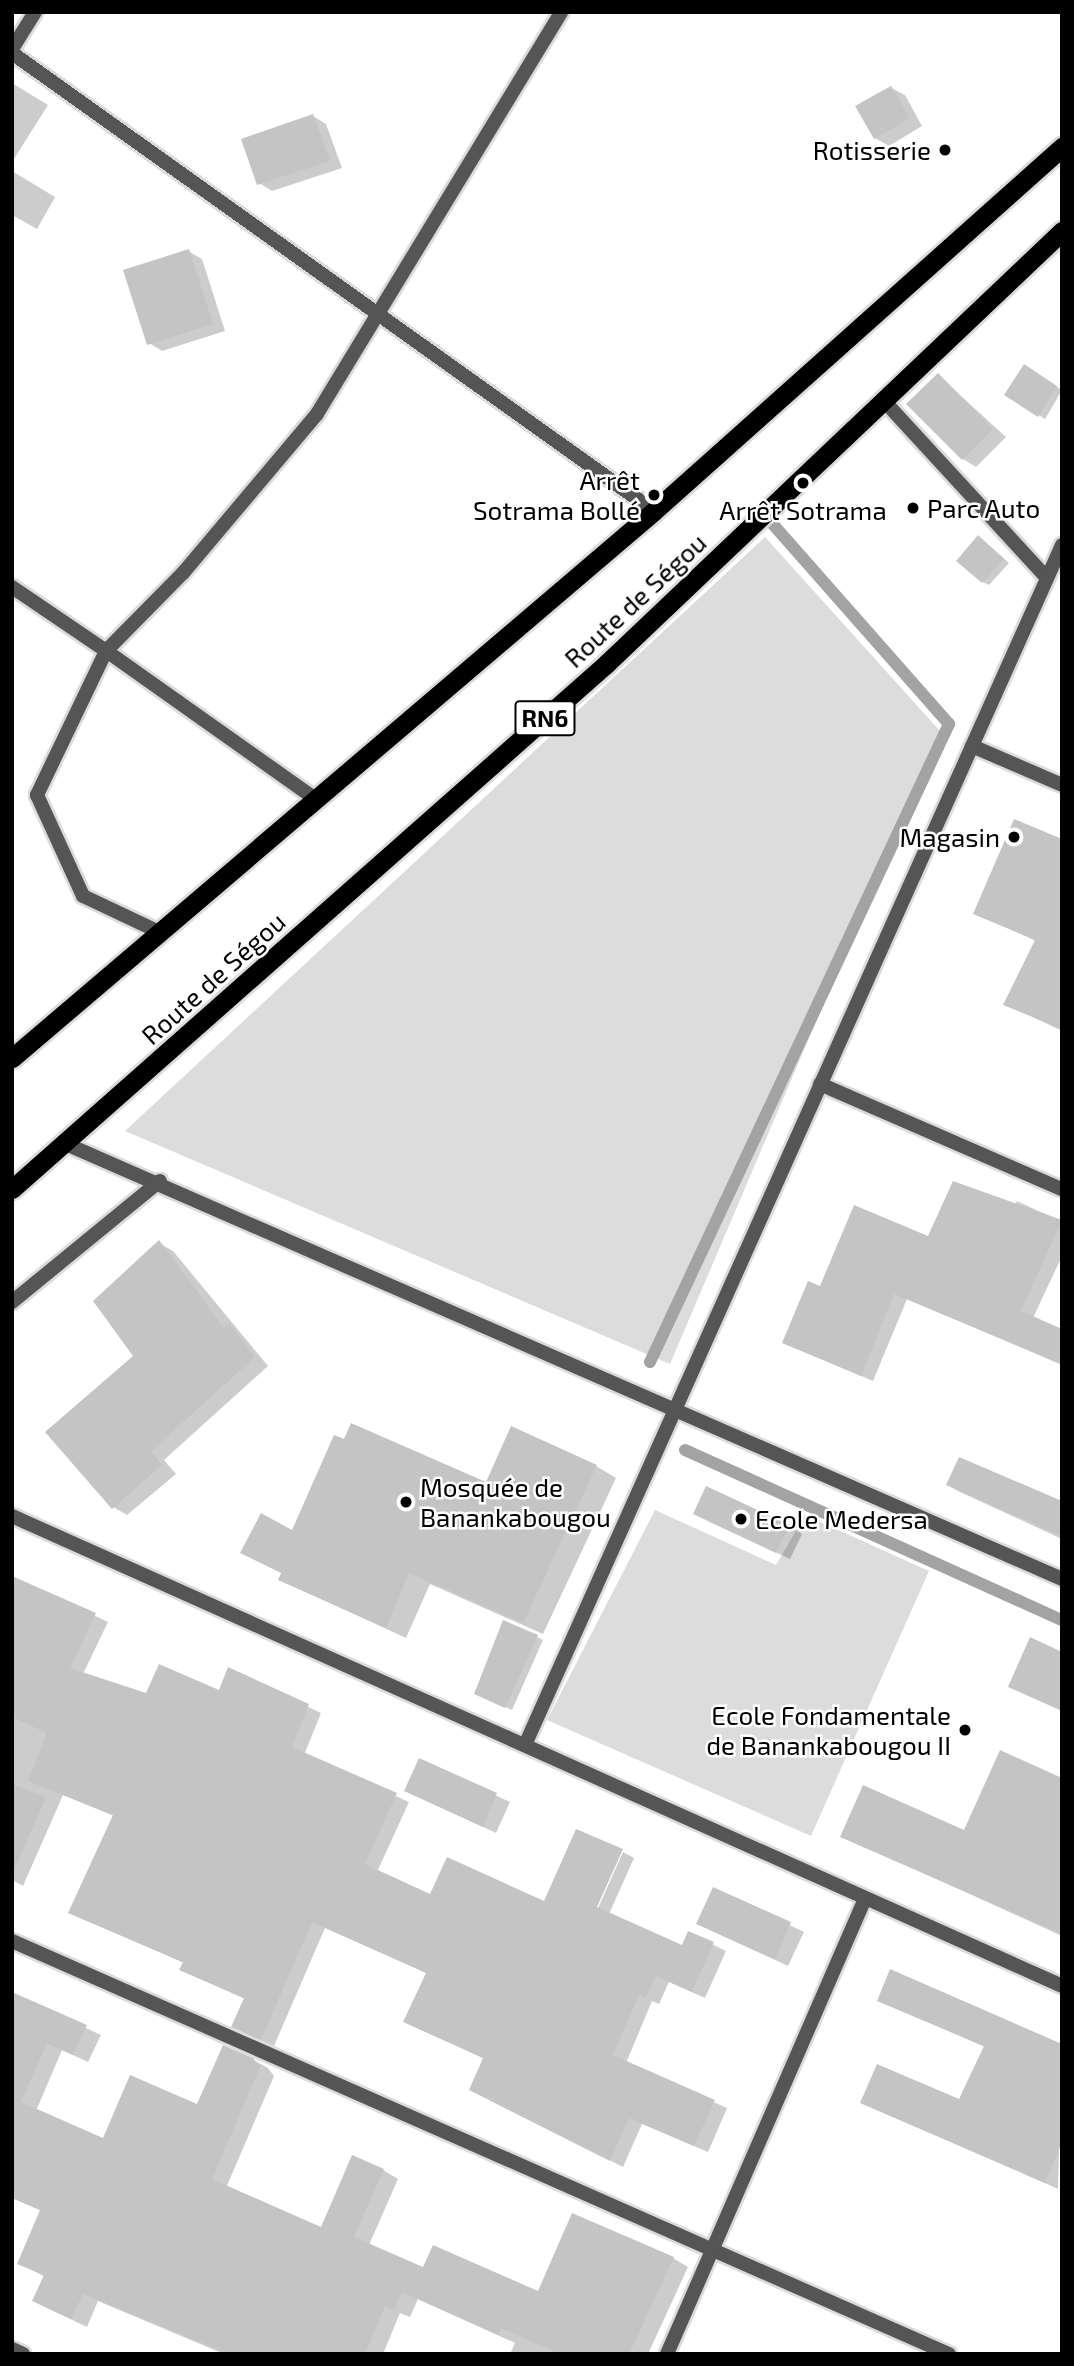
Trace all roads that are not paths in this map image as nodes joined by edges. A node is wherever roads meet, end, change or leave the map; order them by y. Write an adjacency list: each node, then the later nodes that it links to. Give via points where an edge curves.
1 (36, 12): 3 (street)
2 (561, 12): 6 (street)
3 (12, 51): 6 (street)
4 (1062, 147): 8 (highway, Route de Ségou)
5 (1062, 231): 7 (highway, Route de Ségou / RN6)
6 (378, 312): 8 (street); 12 (street, via 317,414 183,573)
7 (885, 402): 10 (street); 19 (highway, Route de Ségou / RN6, via 606,664)
8 (654, 511): 15 (highway, Route de Ségou)
9 (1062, 545): 10 (street)
10 (1046, 577): 13 (street)
11 (12, 587): 12 (street)
12 (106, 651): 15 (street); 16 (street, via 37,795 83,896)
13 (972, 746): 14 (street); 18 (street)
14 (1062, 785)
15 (314, 798): 16 (highway, Route de Ségou)
16 (158, 931): 17 (highway, Route de Ségou)
17 (12, 1058)
18 (820, 1084): 22 (street); 24 (street)
19 (66, 1144): 20 (street); 21 (highway, Route de Ségou / RN6)
20 (160, 1181): 23 (street); 24 (street)
21 (14, 1186)
22 (1062, 1189)
23 (12, 1302)
24 (673, 1408): 26 (street); 27 (street)
25 (12, 1516): 27 (street)
26 (1062, 1579)
27 (526, 1745): 28 (street)
28 (865, 1898): 30 (street); 31 (street)
29 (12, 1941): 31 (street)
30 (1062, 1986)
31 (712, 2249): 34 (street); 35 (street)
32 (12, 2349): 33 (street)
33 (23, 2354)
34 (667, 2354)
35 (950, 2354)

